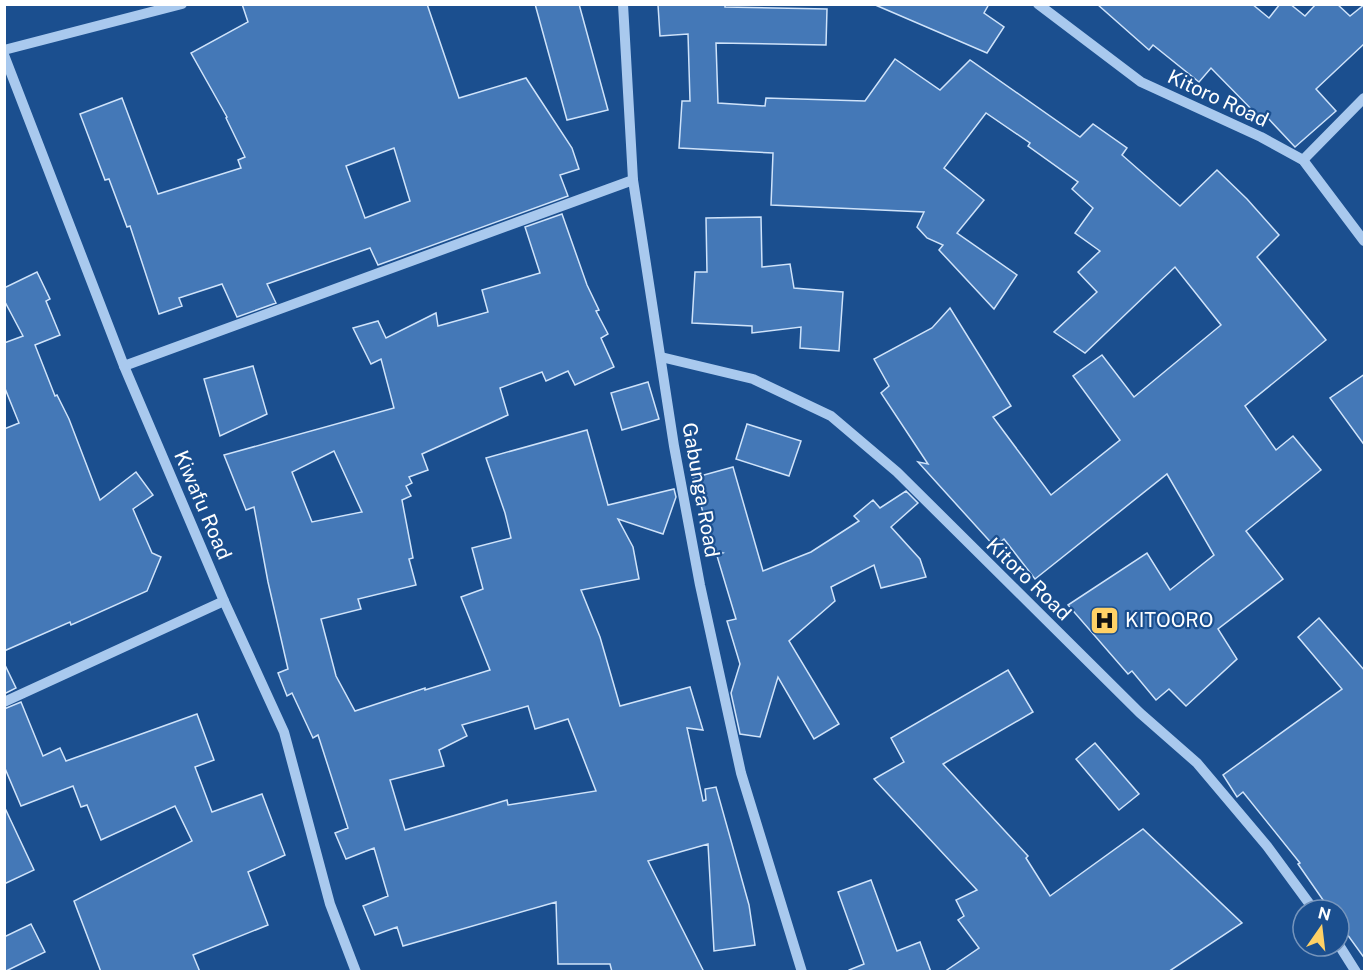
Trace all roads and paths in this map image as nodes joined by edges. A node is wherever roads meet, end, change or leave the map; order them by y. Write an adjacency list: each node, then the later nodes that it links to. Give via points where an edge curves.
1 (182, 4): 4 (street)
2 (623, 4): 8 (street, Gabunga Road)
3 (1038, 4): 7 (street, Kitoro Road, via 1141,82)
4 (4, 50)
5 (4, 55): 11 (street, Kiwafu Road)
6 (1365, 98): 7 (street)
7 (1302, 160): 9 (street, Kitoro Road)
8 (633, 180): 10 (street, Gabunga Road); 11 (street)
9 (1365, 241)
10 (660, 357): 14 (street, Kitoro Road, via 753,380 831,416 897,472 1140,713 1197,763); 17 (street, Gabunga Road, via 700,585 741,773)
11 (124, 366): 12 (street, Kiwafu Road)
12 (224, 601): 13 (street); 16 (street, Kiwafu Road, via 284,732 330,904)
13 (4, 702)
14 (1305, 898)
15 (1347, 958): 18 (street)
16 (356, 972)
17 (802, 972)
18 (1356, 972)

